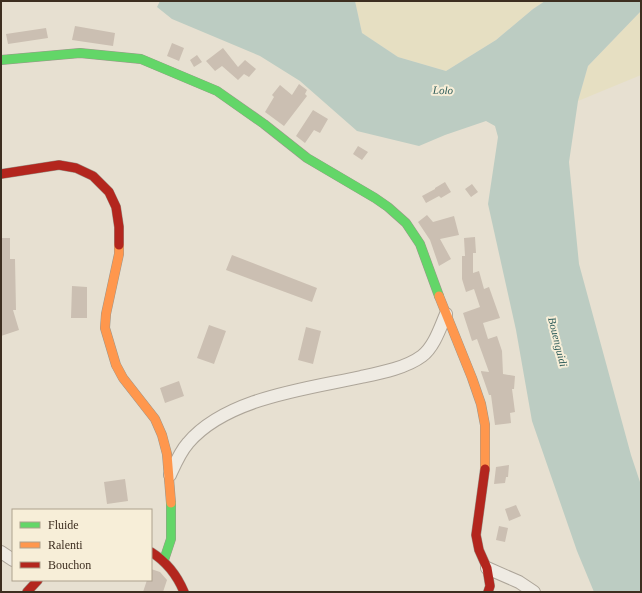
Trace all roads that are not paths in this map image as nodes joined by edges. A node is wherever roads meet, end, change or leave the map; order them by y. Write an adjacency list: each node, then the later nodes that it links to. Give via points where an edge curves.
1 (1, 60): 3 (street, via 80,53 141,59 217,91 307,158 375,198 406,223 420,244)
2 (1, 174): 4 (street, via 59,165 76,168 93,176 109,192 116,207 119,227 118,254 105,328 116,365 155,419 162,435)
3 (446, 314): 4 (street, via 429,349 411,363 381,373 277,394 225,415 189,442); 9 (street, via 472,378 485,425 485,476 476,535)
4 (169, 476): 8 (street, via 171,539)
5 (1, 552): 7 (street)
6 (152, 553): 8 (street)
7 (12, 559)
8 (164, 560): 10 (street, via 174,570)
9 (487, 568): 11 (street, via 490,586); 12 (street, via 519,582)
10 (184, 592)
11 (488, 592)
12 (534, 592)

